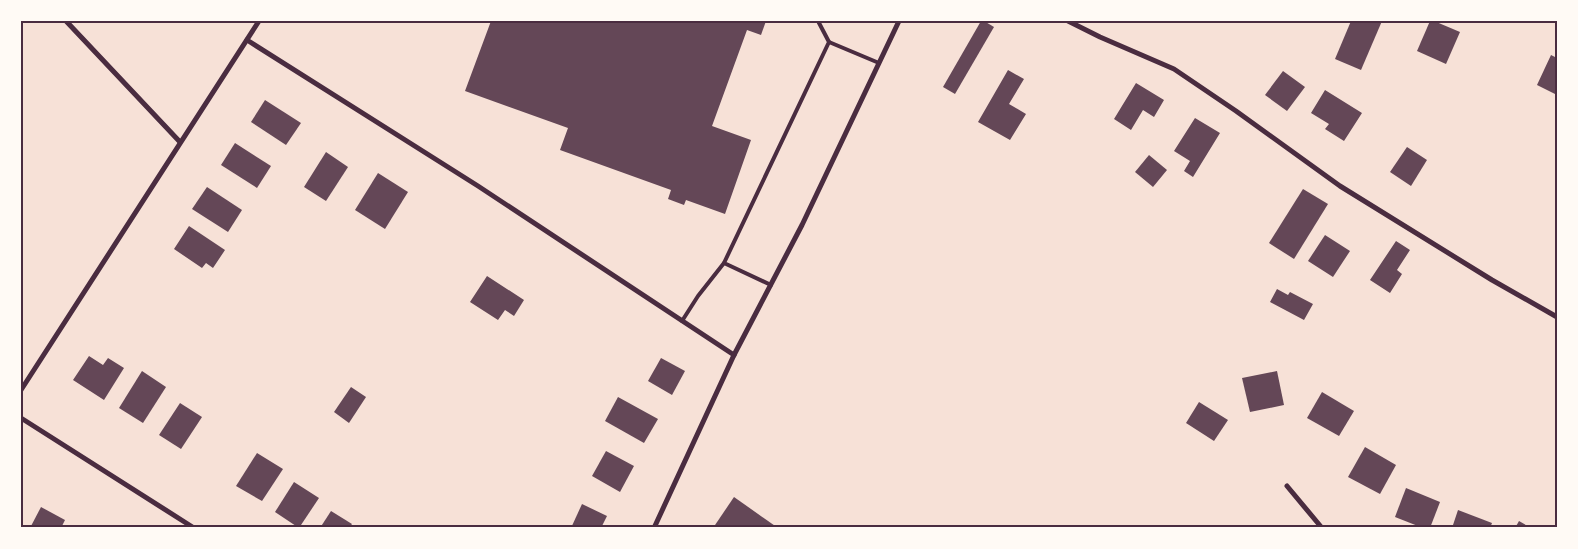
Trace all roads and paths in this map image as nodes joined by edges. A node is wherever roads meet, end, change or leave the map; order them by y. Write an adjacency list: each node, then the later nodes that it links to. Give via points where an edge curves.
1 (66, 21): 9 (street)
2 (259, 21): 6 (street)
3 (818, 21): 7 (lane)
4 (899, 21): 8 (street)
5 (1068, 21): 12 (street, via 1174,69 1340,186)
6 (247, 40): 9 (street); 13 (street, via 478,186)
7 (828, 42): 8 (lane); 10 (lane)
8 (879, 63): 11 (street)
9 (180, 142): 15 (street)
10 (724, 263): 11 (lane); 13 (lane)
11 (771, 285): 14 (street)
12 (1557, 317)
13 (682, 321): 14 (street)
14 (734, 355): 19 (street)
15 (21, 390)
16 (21, 418): 18 (street)
17 (1286, 486): 20 (street)
18 (194, 528)
19 (654, 528)
20 (1322, 528)

